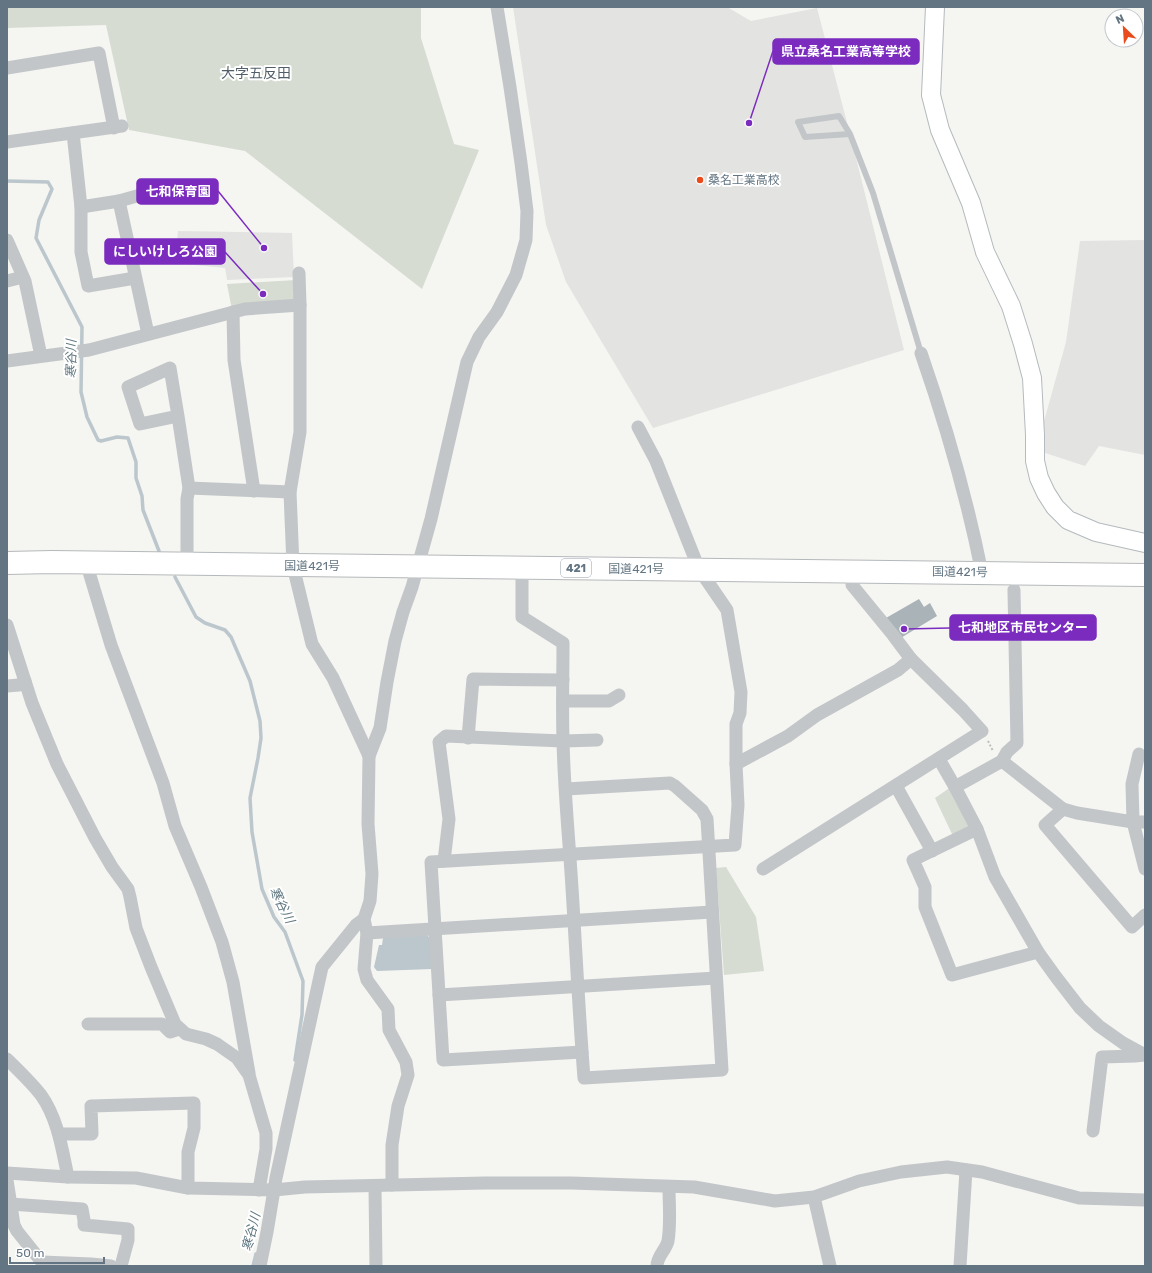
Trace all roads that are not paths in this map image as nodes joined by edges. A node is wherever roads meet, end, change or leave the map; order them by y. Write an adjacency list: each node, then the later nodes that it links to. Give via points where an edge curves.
1 (497, 7): 31 (street, via 527,211 526,240 516,275 467,362)
2 (935, 7): 26 (street, via 931,95 940,130 971,203 985,252 1011,306 1023,344 1032,378 1035,461 1039,478 1055,507 1068,520 1096,532)
3 (7, 68): 4 (street, via 99,53 118,127)
4 (73, 133): 6 (street); 9 (street)
5 (850, 134): 5 (lane, via 839,116 798,122 805,137); 18 (lane, via 873,193)
6 (7, 142)
7 (151, 192): 8 (street)
8 (119, 201): 9 (street); 13 (street)
9 (81, 207): 13 (street, via 82,252 88,286)
10 (7, 240): 12 (street)
11 (299, 273): 15 (street)
12 (23, 277): 14 (street); 19 (street)
13 (135, 278): 17 (street)
14 (7, 281)
15 (300, 305): 16 (street); 25 (street, via 300,432)
16 (233, 312): 17 (street); 24 (street, via 234,360)
17 (148, 334): 19 (street, via 82,351)
18 (921, 353): 35 (street, via 939,407)
19 (41, 356): 20 (street)
20 (7, 361)
21 (178, 416): 21 (street, via 140,424 128,387 170,368); 23 (street)
22 (638, 427): 33 (street, via 656,461)
23 (189, 488): 24 (street); 29 (street)
24 (254, 491): 25 (street)
25 (290, 492): 30 (street)
26 (1145, 543)
27 (86, 562): 28 (highway, 国道421号 / 421); 29 (highway, 国道421号 / 421); 81 (street, via 111,645 163,783 175,826 222,942 233,982)
28 (7, 563)
29 (187, 564): 30 (highway, 国道421号 / 421)
30 (293, 566): 31 (highway, 国道421号 / 421); 50 (street, via 312,644 333,678)
31 (418, 566): 32 (highway, 国道421号 / 421); 50 (street, via 395,641 380,728)
32 (522, 568): 33 (highway, 国道421号 / 421); 41 (street, via 522,617 563,643)
33 (699, 569): 34 (highway, 国道421号 / 421); 53 (street, via 727,610 741,692 736,732)
34 (854, 571): 35 (highway, 国道421号 / 421); 40 (street, via 852,585)
35 (982, 573): 36 (highway, 国道421号 / 421)
36 (1145, 576)
37 (1014, 590): 52 (street, via 1017,743)
38 (7, 625): 39 (street)
39 (9, 640): 42 (street)
40 (911, 659): 51 (street, via 982,731); 53 (street, via 898,670)
41 (563, 680): 45 (street); 46 (street, via 473,680)
42 (25, 681): 43 (street); 77 (street, via 57,764 95,838 128,889 140,938)
43 (7, 686)
44 (618, 695): 45 (street, via 609,701)
45 (563, 701): 48 (street)
46 (468, 738): 48 (street); 63 (street, via 446,736 439,742 449,819)
47 (596, 740): 48 (street)
48 (563, 741): 56 (street)
49 (1139, 754): 58 (street, via 1132,784)
50 (369, 756): 68 (street, via 368,824 372,874 370,901)
51 (939, 759): 54 (street); 55 (street)
52 (1000, 762): 55 (street); 57 (street)
53 (736, 764): 60 (street, via 738,805 735,845)
54 (896, 786): 61 (street); 65 (street)
55 (955, 787): 59 (street)
56 (566, 789): 60 (street, via 670,783 702,810 708,819); 62 (street)
57 (1063, 809): 58 (street); 67 (street, via 1045,825 1132,927)
58 (1139, 822): 64 (street)
59 (977, 829): 61 (street); 72 (street, via 995,877)
60 (709, 846): 62 (street); 66 (street)
61 (932, 851): 72 (street, via 912,860 925,887 925,907 952,975)
62 (570, 854): 63 (street); 69 (street)
63 (444, 861): 70 (street, via 431,862)
64 (1145, 868)
65 (763, 869)
66 (712, 912): 69 (street); 73 (street)
67 (1145, 915)
68 (364, 920): 71 (street); 92 (street, via 356,925 322,967)
69 (574, 921): 70 (street); 74 (street)
70 (435, 929): 71 (street); 75 (street)
71 (367, 933): 88 (street, via 364,969 367,980 388,1009 389,1030 406,1062 408,1075 398,1106 392,1145)
72 (1038, 952): 79 (street, via 1080,1008 1122,1043)
73 (716, 978): 74 (street); 78 (street, via 722,1070 584,1078)
74 (578, 985): 75 (street); 78 (street)
75 (439, 994): 78 (street, via 443,1060)
76 (88, 1024): 77 (street, via 162,1024 170,1032)
77 (179, 1029): 81 (street, via 224,1048 237,1058)
78 (582, 1052)
79 (1145, 1055): 82 (street, via 1102,1057)
80 (7, 1059): 83 (street, via 41,1095)
81 (249, 1075): 92 (street, via 266,1133)
82 (1093, 1132)
83 (59, 1134): 86 (street); 91 (street, via 92,1134 92,1106 194,1103 194,1128 188,1152)
84 (966, 1170): 93 (street, via 947,1167 901,1172 859,1181); 94 (street, via 1079,1198); 103 (street)
85 (7, 1173): 86 (street)
86 (68, 1177): 91 (street, via 136,1178)
87 (7, 1180): 95 (street)
88 (392, 1185): 89 (street); 90 (street, via 571,1183)
89 (375, 1187): 92 (street); 100 (street)
90 (669, 1187): 93 (street, via 694,1187 775,1200); 101 (street, via 669,1232)
91 (188, 1188): 92 (street)
92 (265, 1190): 99 (street)
93 (814, 1197): 102 (street)
94 (1145, 1200)
95 (10, 1204): 96 (street, via 17,1231); 98 (street, via 82,1209 84,1226 128,1229 128,1240)
96 (44, 1264): 97 (street)
97 (111, 1266)
98 (121, 1266)
99 (260, 1266)
100 (376, 1266)
101 (657, 1266)
102 (830, 1266)
103 (960, 1266)

